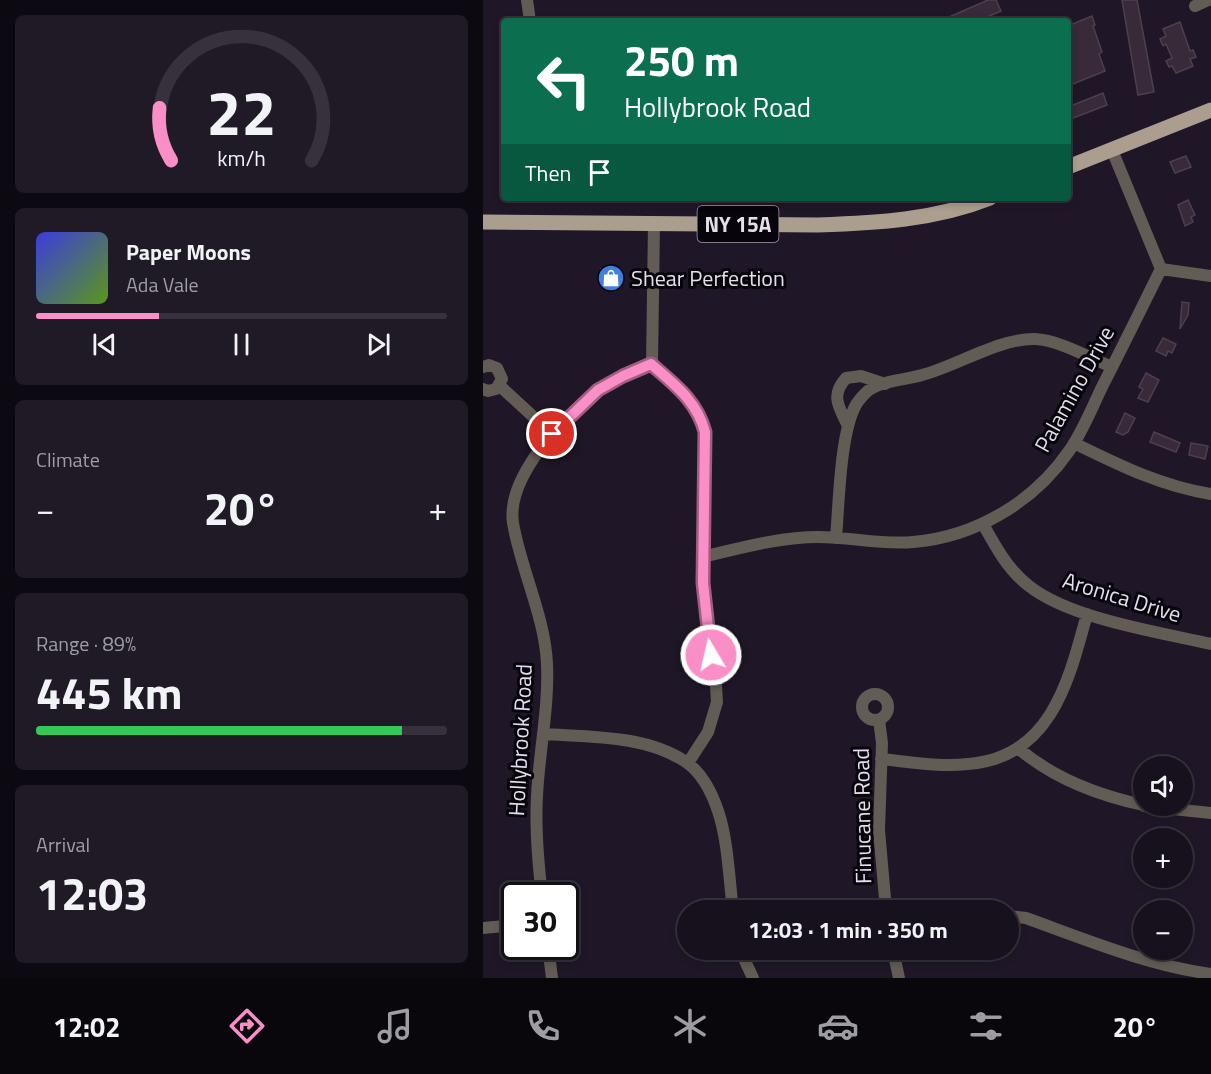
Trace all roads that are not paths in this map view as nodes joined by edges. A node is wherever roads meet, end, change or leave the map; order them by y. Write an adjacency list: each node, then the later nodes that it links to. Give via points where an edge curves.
1 (527, 0): 4 (street)
2 (1208, 0): 3 (street)
3 (1195, 6)
4 (530, 18)
5 (1211, 110): 6 (main road)
6 (1112, 150): 7 (main road); 11 (street)
7 (1071, 166)
8 (980, 201): 10 (main road, NY 15A, via 941,213 860,224)
9 (483, 222): 10 (main road, NY 15A)
10 (654, 223): 13 (street)
11 (1161, 269): 12 (street); 15 (street, Palamino Drive)
12 (1211, 276)
13 (651, 364): 20 (street, Hollybrook Road, via 598,390); 25 (street, via 693,403 705,432)
14 (483, 367): 17 (street, via 493,366 500,371)
15 (1112, 367): 16 (street, via 1035,339 1005,344 924,375); 21 (street, Palamino Drive)
16 (885, 384): 19 (street, via 870,390 859,401); 19 (street, via 861,376 846,378 838,387 836,397)
17 (500, 386): 18 (street, via 493,391); 20 (street)
18 (483, 389)
19 (848, 426): 24 (street)
20 (552, 434): 29 (street, Hollybrook Road, via 519,483 512,510 546,650)
21 (1074, 443): 22 (street, via 1142,476); 23 (street, Palamino Drive, via 1047,478 1016,504)
22 (1211, 494)
23 (983, 524): 24 (street, Palamino Drive, via 954,535 912,542); 26 (street, Aronica Drive, via 1007,562 1028,585)
24 (836, 538): 25 (street, Palamino Drive, via 787,538)
25 (702, 557): 32 (street, via 717,702 708,732)
26 (1087, 614): 27 (street, Aronica Drive); 30 (street, via 1058,704)
27 (1211, 644)
28 (879, 720): 31 (street, Finucane Road)
29 (544, 734): 32 (street, via 598,737 646,746); 36 (street, Hollybrook Road, via 536,821)
30 (1018, 748): 31 (street, via 993,760 968,764); 33 (street, via 1035,763 1080,786)
31 (881, 759): 38 (street, Finucane Road, via 879,830)
32 (688, 763): 37 (street, via 701,776 719,812)
33 (1133, 802)
34 (1193, 811): 35 (street)
35 (1211, 813)
36 (541, 882)
37 (732, 900)
38 (885, 900)
39 (1019, 917): 45 (street, via 1143,960)
40 (501, 926): 41 (street)
41 (483, 928)
42 (550, 960): 46 (street)
43 (745, 960): 47 (street)
44 (896, 960): 48 (street)
45 (1211, 974)
46 (552, 978)
47 (753, 978)
48 (900, 978)

